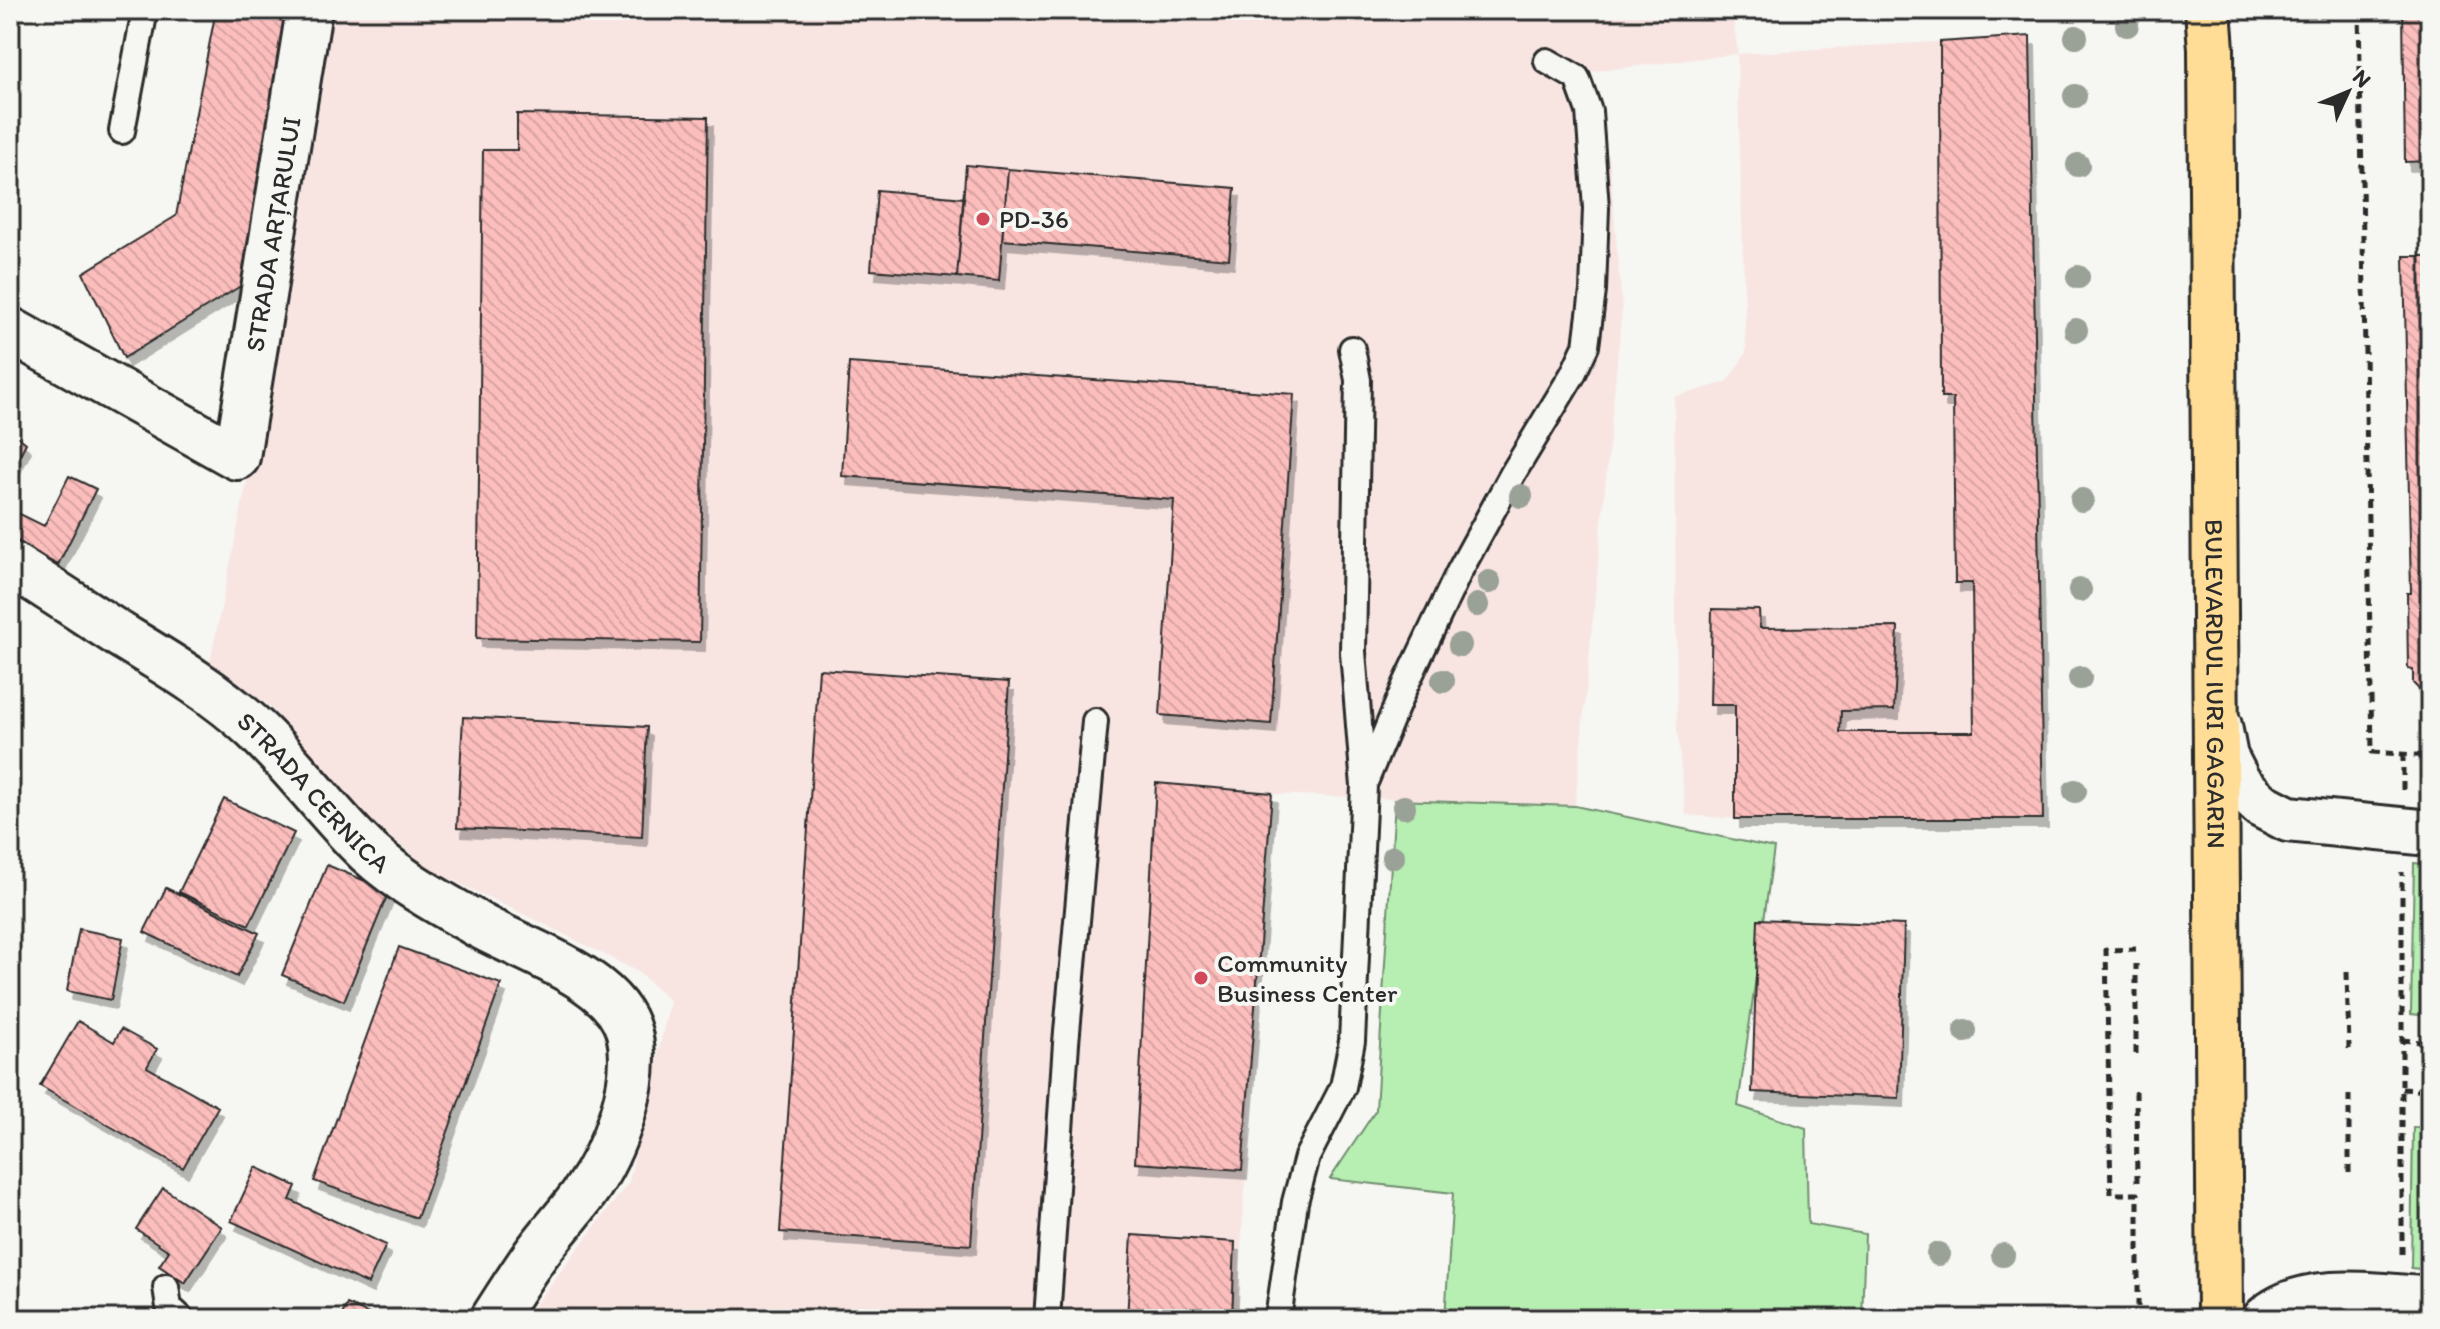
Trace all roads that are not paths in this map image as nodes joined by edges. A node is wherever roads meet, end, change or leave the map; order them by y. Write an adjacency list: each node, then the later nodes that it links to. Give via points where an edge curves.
1 (145, 10): 5 (lane)
2 (309, 10): 6 (street, STRADA ARȚARULUI, via 237,457)
3 (2212, 23): 9 (main road, BULEVARDUL IURI GAGARIN)
4 (1547, 61): 11 (lane, via 1577,78 1589,111 1596,208 1586,346 1459,572)
5 (122, 131)
6 (10, 330)
7 (1352, 349): 11 (lane, via 1358,380 1353,652)
8 (10, 564): 16 (street, STRADA CERNICA, via 160,660 255,729 358,843 395,873 487,930 578,976 621,1014 632,1062 611,1146 586,1191)
9 (2217, 699): 12 (street, via 2225,757 2239,784 2261,805 2288,819); 19 (main road, BULEVARDUL IURI GAGARIN)
10 (1095, 721): 17 (lane)
11 (1364, 786): 18 (lane, via 1352,1041 1343,1087 1307,1157 1295,1202)
12 (2411, 833)
13 (166, 1287): 15 (lane, via 169,1307)
14 (2430, 1300): 20 (street, via 2304,1298)
15 (182, 1319)
16 (493, 1319)
17 (1047, 1319)
18 (1278, 1319)
19 (2220, 1319)
20 (2265, 1319)

